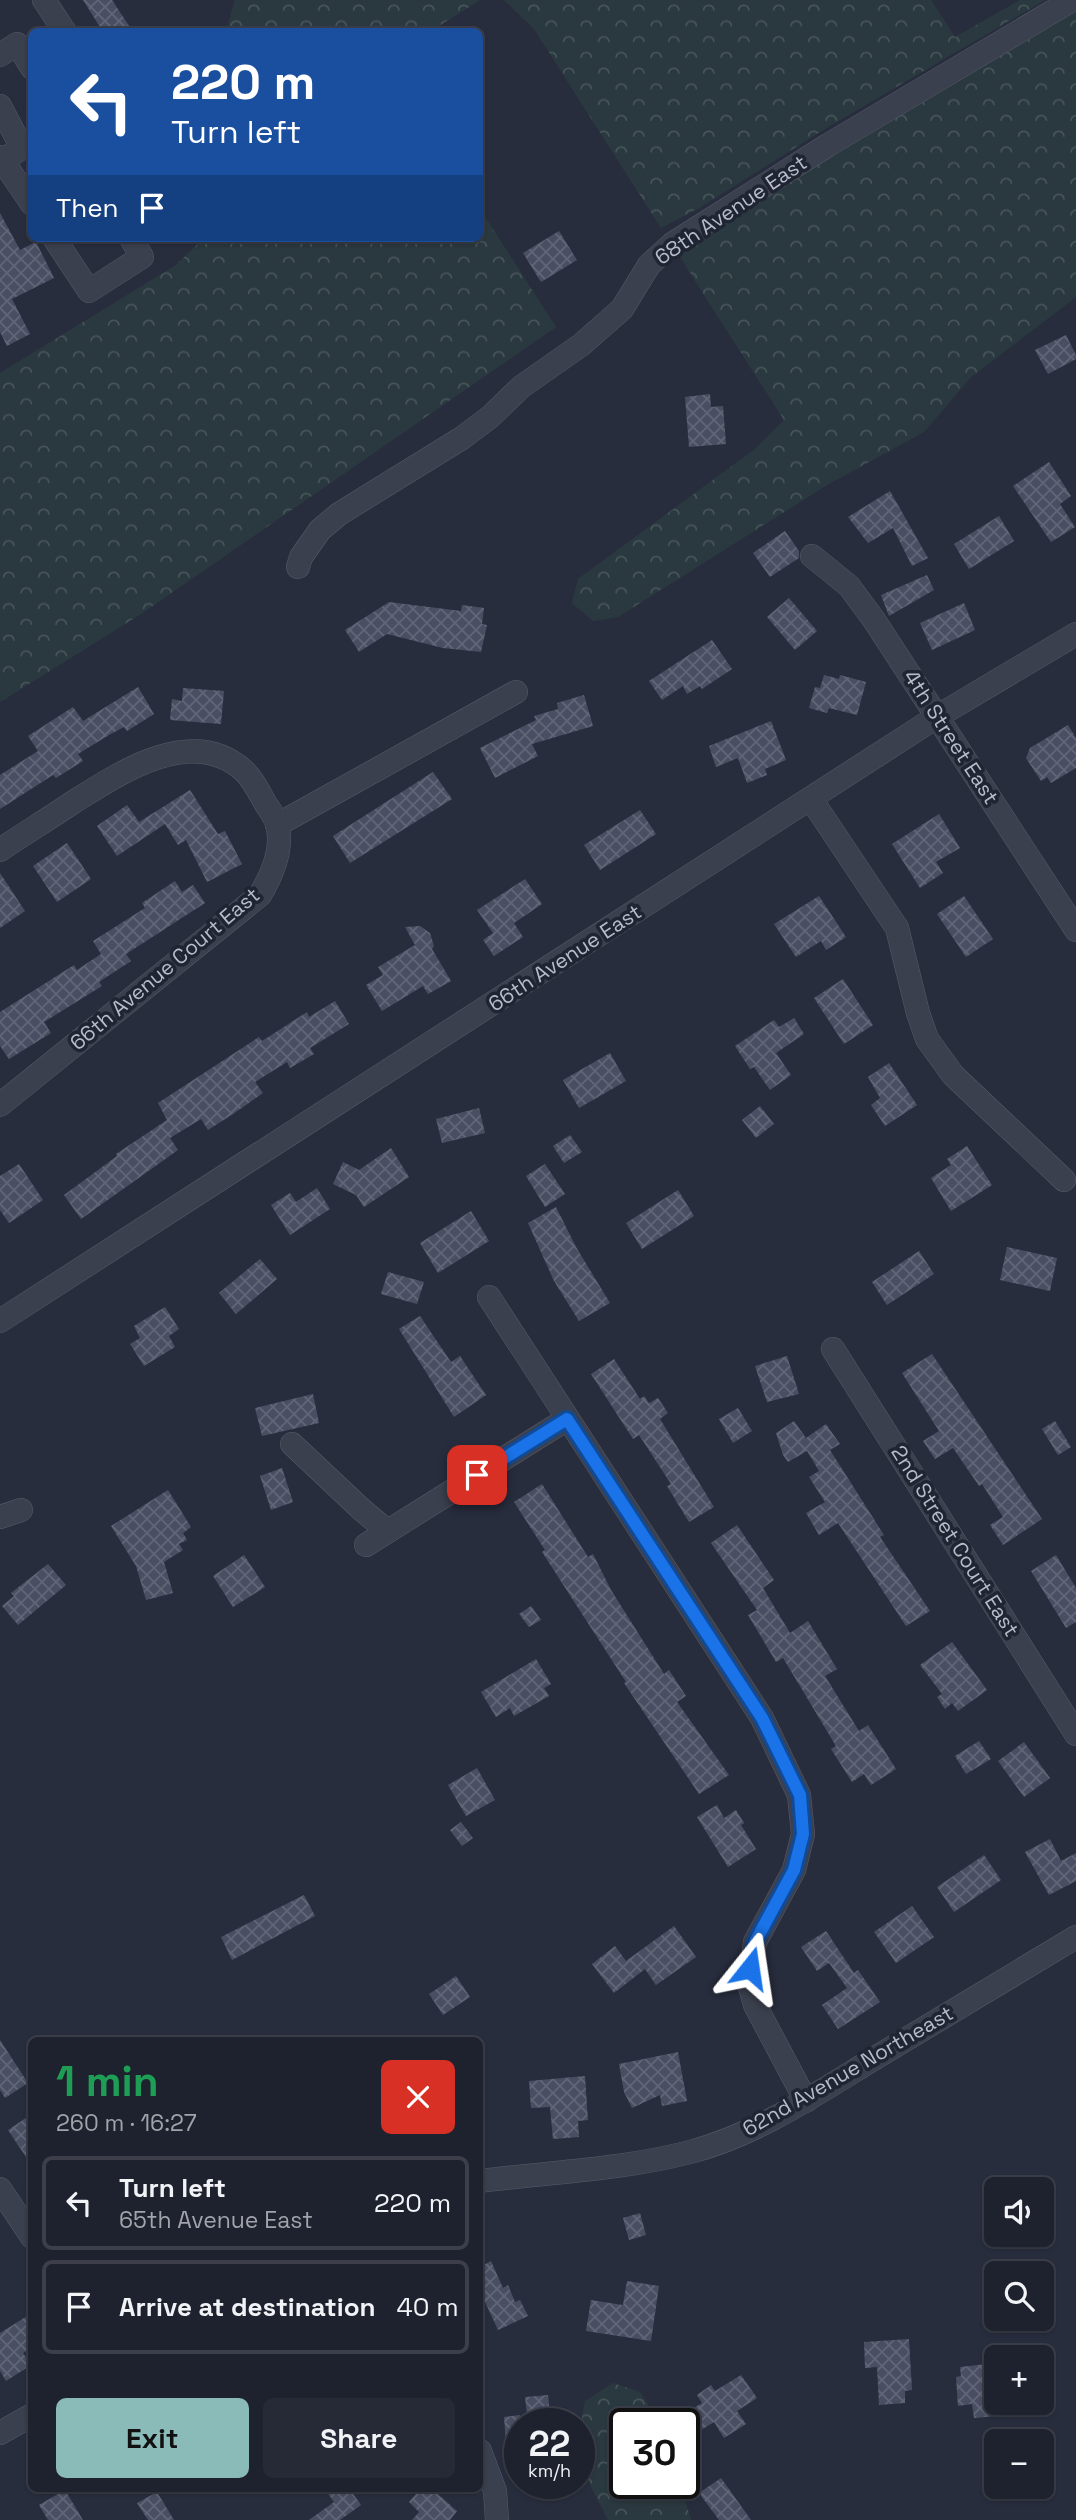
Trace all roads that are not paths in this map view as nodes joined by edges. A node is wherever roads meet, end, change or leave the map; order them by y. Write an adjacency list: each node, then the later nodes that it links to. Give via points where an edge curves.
1 (44, 0): 3 (street)
2 (1072, 0): 12 (street, 68th Avenue East, via 672,244 649,265 622,309 581,345 521,387 462,438 338,514 320,530)
3 (62, 28)
4 (0, 55): 5 (street, via 17,44)
5 (28, 62)
6 (0, 106): 7 (street, via 22,149)
7 (1, 160): 8 (street)
8 (28, 198)
9 (57, 242): 10 (street, via 89,291 142,257)
10 (133, 242)
11 (812, 556): 15 (street, 4th Street East, via 849,586)
12 (298, 567)
13 (1076, 634): 15 (street, 66th Avenue East)
14 (516, 692): 17 (street)
15 (938, 716): 16 (street, 66th Avenue East); 19 (street, 4th Street East)
16 (811, 799): 21 (street, via 897,928 918,1013 938,1057); 23 (street, 66th Avenue East)
17 (277, 825): 18 (street, via 243,769 212,754 191,751 146,761 115,776); 20 (street, 66th Avenue Court East, via 277,858 260,895)
18 (0, 850)
19 (1076, 930)
20 (0, 1105)
21 (1064, 1180)
22 (489, 1297): 25 (street)
23 (0, 1321)
24 (833, 1349): 29 (street, 2nd Street Court East)
25 (567, 1419): 27 (street); 31 (street, via 762,1718 800,1795 803,1834 794,1870 755,1942 749,1984 755,2005)
26 (292, 1444): 27 (street)
27 (387, 1531): 28 (street)
28 (366, 1545)
29 (1076, 1734)
30 (1076, 1937): 31 (street, 62nd Avenue Northeast)
31 (806, 2101): 32 (street, 62nd Avenue Northeast, via 754,2129 692,2151 592,2170)
32 (483, 2181)
33 (0, 2189): 34 (street)
34 (28, 2231)
35 (28, 2417): 36 (street)
36 (0, 2433)
37 (483, 2459): 38 (street, via 495,2491)
38 (497, 2520)

